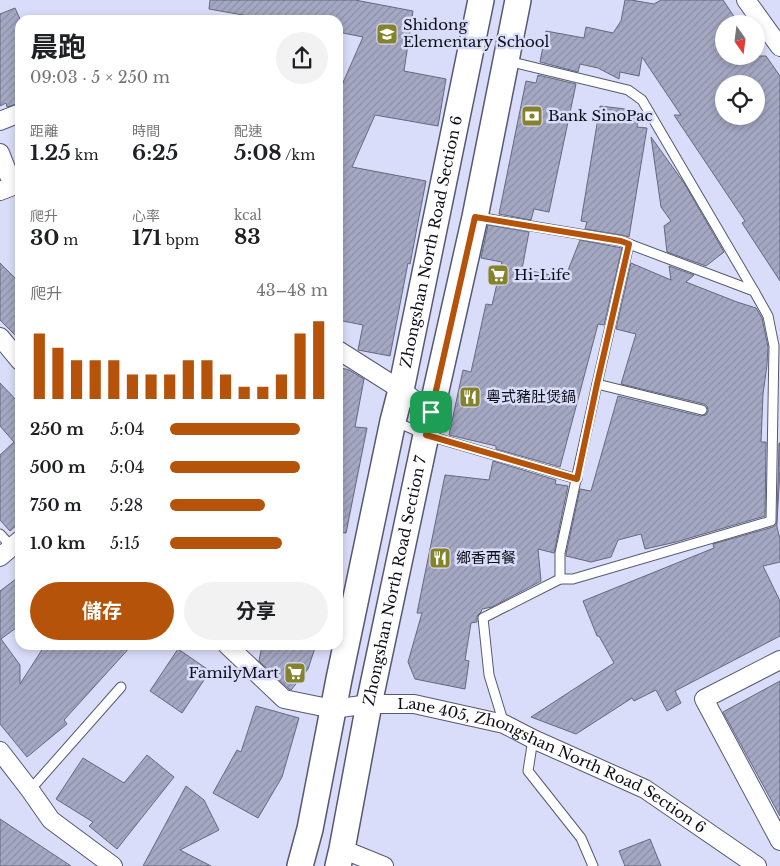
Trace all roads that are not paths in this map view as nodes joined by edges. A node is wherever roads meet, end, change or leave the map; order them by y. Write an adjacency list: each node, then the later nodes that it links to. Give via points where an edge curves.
1 (481, 0): 18 (main road, Zhongshan North Road Section 6)
2 (518, 0): 6 (main road)
3 (746, 0): 4 (street)
4 (774, 32): 5 (street)
5 (780, 47)
6 (506, 60): 11 (main road, Zhongshan North Road Section 7); 13 (lane, via 628,90 642,100)
7 (15, 115): 8 (street)
8 (0, 121)
9 (0, 153): 10 (street, via 13,186)
10 (0, 191)
11 (475, 217): 12 (lane); 21 (main road, Zhongshan North Road Section 7)
12 (629, 244): 13 (lane); 17 (lane)
13 (754, 291): 23 (lane, via 768,316 774,346 771,521 573,579)
14 (0, 337): 16 (street)
15 (343, 353): 18 (street)
16 (15, 354)
17 (597, 384): 19 (lane); 22 (lane)
18 (401, 390): 20 (main road, Zhongshan North Road Section 6); 21 (street)
19 (702, 410)
20 (393, 421): 21 (lane); 28 (main road, Zhongshan North Road Section 6)
21 (428, 423): 22 (lane); 27 (main road, Zhongshan North Road Section 7)
22 (577, 479): 23 (lane, via 560,553)
23 (560, 579): 29 (lane, via 483,618 489,675)
24 (232, 650): 28 (street, Lane 405, Zhongshan North Road Section 6, via 284,699)
25 (780, 660): 33 (street, via 704,699)
26 (121, 687): 32 (lane)
27 (370, 704): 28 (street, Lane 405, Zhongshan North Road Section 6); 29 (street, Lane 405, Zhongshan North Road Section 6, via 414,704); 34 (main road, Zhongshan North Road Section 7)
28 (333, 709): 36 (main road, Zhongshan North Road Section 6)
29 (504, 724): 30 (street, Lane 405, Zhongshan North Road Section 6)
30 (533, 739): 38 (lane, via 528,771 581,838); 39 (street, Lane 405, Zhongshan North Road Section 6, via 645,789)
31 (0, 751): 32 (street)
32 (30, 790): 35 (street, via 51,820)
33 (780, 842)
34 (340, 858): 37 (street)
35 (112, 866)
36 (300, 866)
37 (384, 866)
38 (593, 866)
39 (757, 866)

